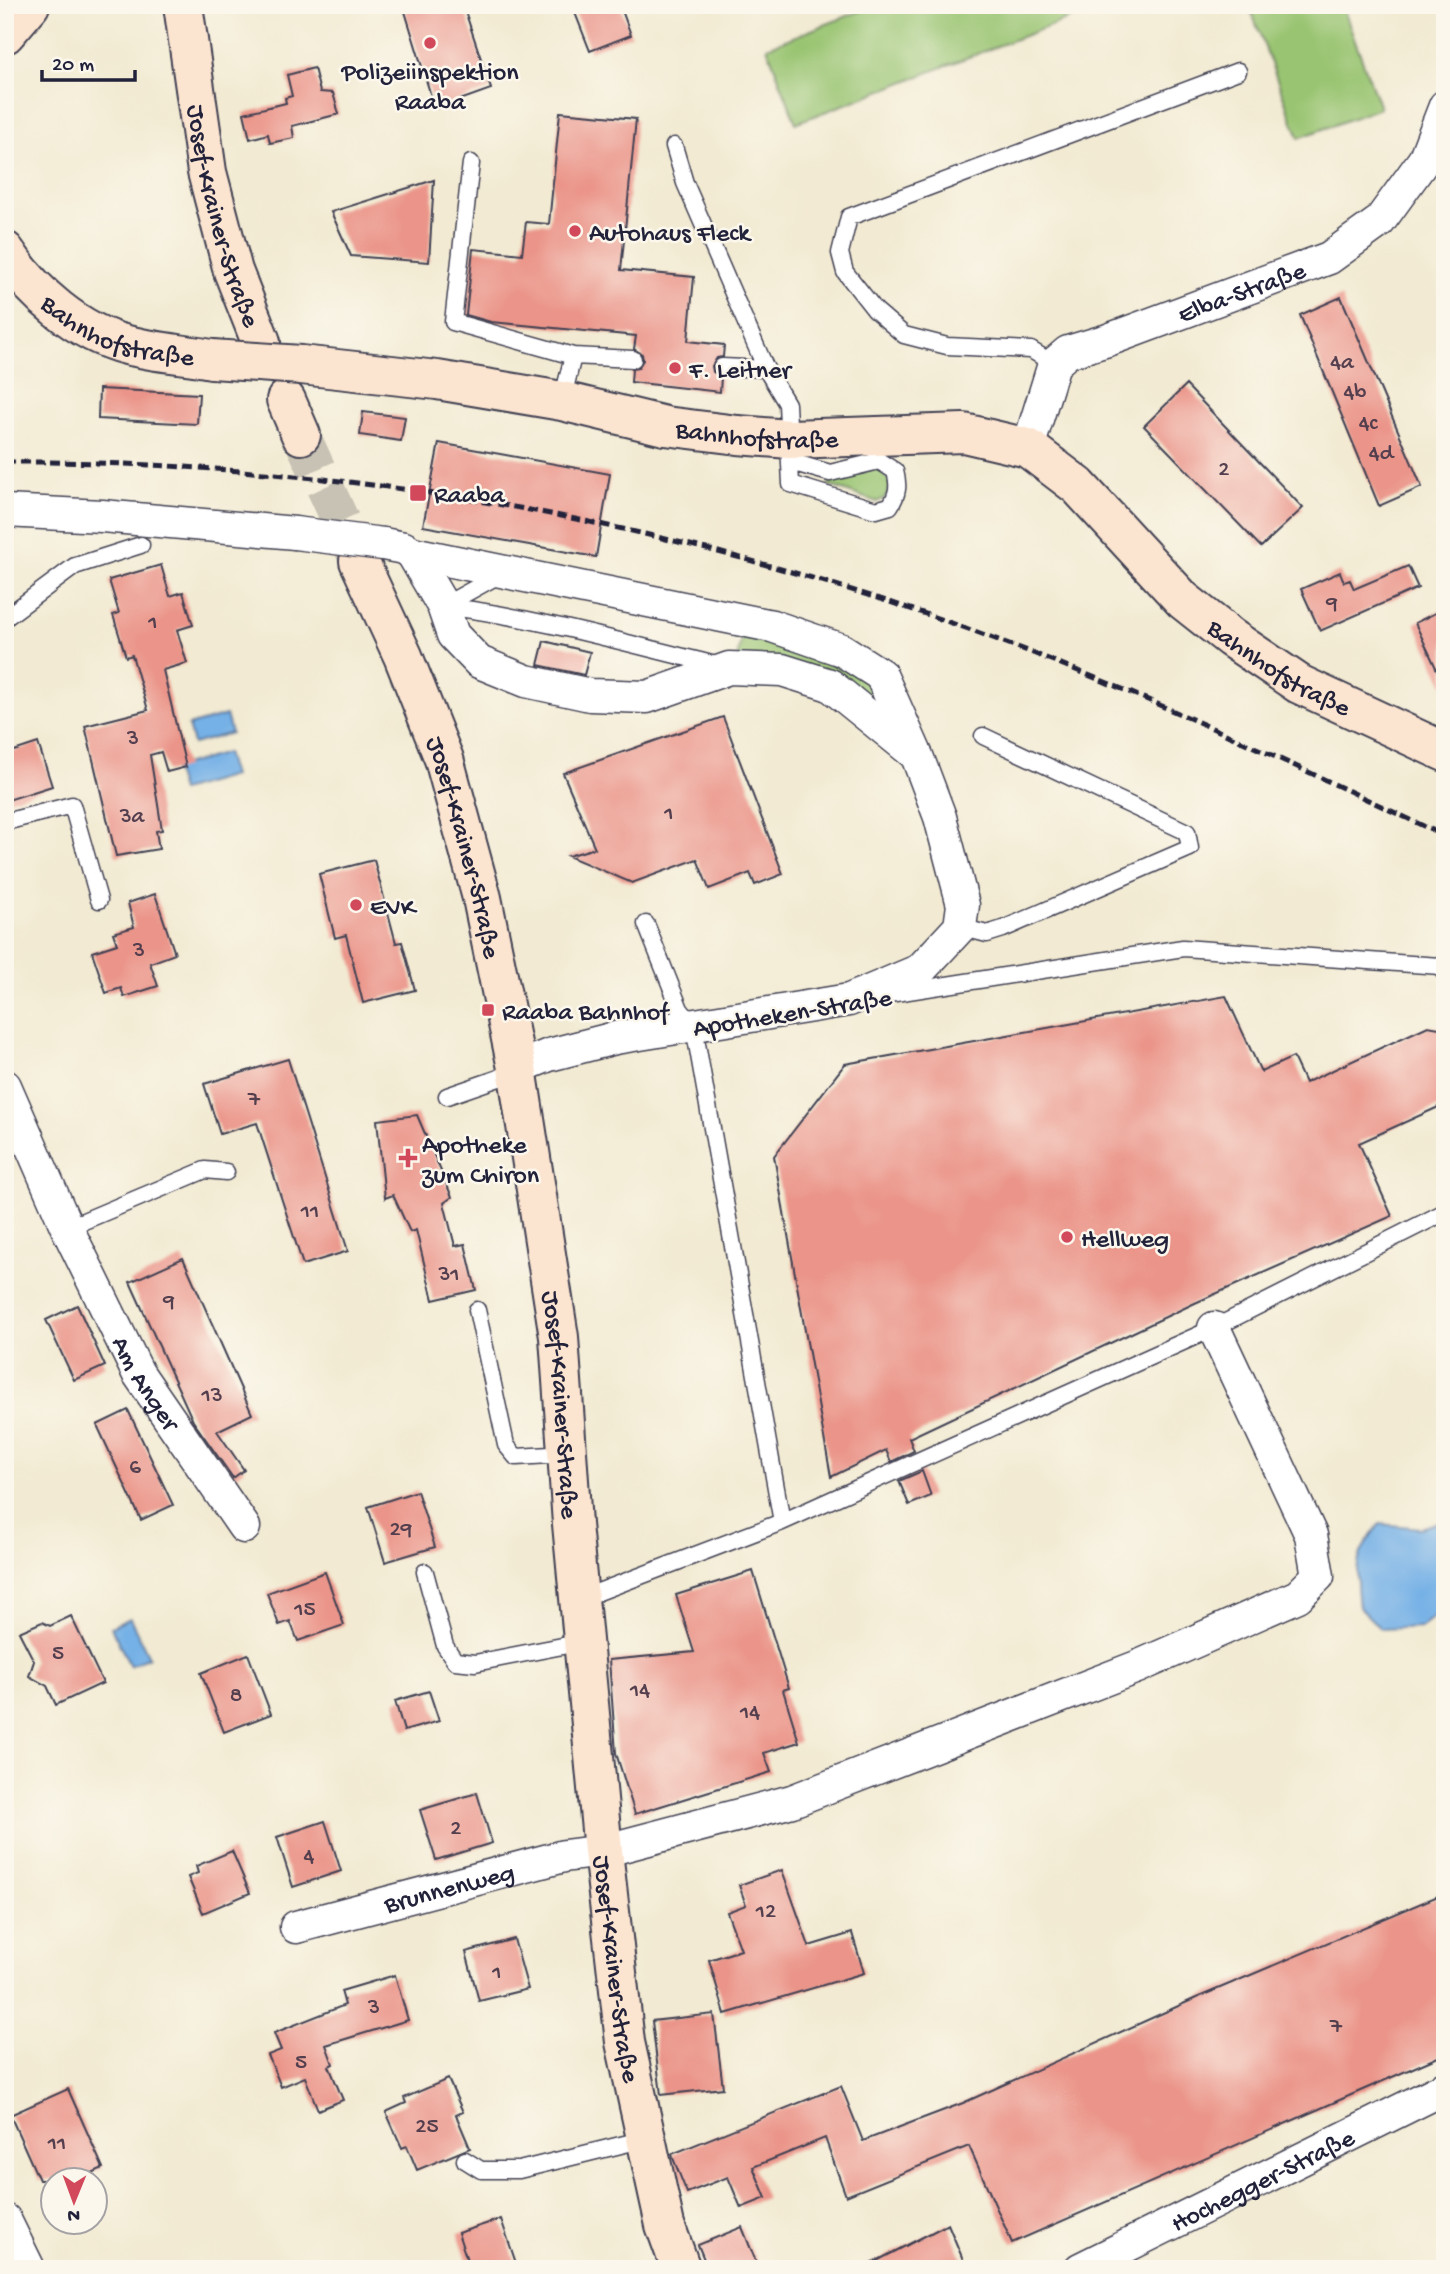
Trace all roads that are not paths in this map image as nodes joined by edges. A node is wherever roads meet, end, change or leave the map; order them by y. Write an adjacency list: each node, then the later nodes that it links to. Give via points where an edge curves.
1 (30, 5): 3 (main road)
2 (183, 5): 9 (main road, Josef-Krainer-Straße, via 207,172 233,271)
3 (5, 34)
4 (1238, 71): 12 (lane, via 849,217 840,253 845,272 904,335 947,346 1031,350)
5 (1445, 106): 12 (street, Elba-Straße, via 1424,160 1379,222 1329,258 1068,352)
6 (674, 146): 14 (lane, via 685,183)
7 (471, 163): 10 (lane, via 453,322)
8 (13, 269): 16 (main road, Bahnhofstraße, bridge, via 64,315 124,345 212,359 437,380)
9 (261, 342)
10 (573, 356): 11 (lane); 16 (lane)
11 (634, 359)
12 (1054, 364): 18 (street)
13 (722, 367): 14 (lane)
14 (766, 369): 19 (lane, via 787,404)
15 (286, 400): 17 (main road)
16 (562, 401): 19 (main road, Bahnhofstraße)
17 (301, 435)
18 (1028, 448): 19 (main road, Bahnhofstraße, via 964,433); 29 (main road, Bahnhofstraße, via 1078,486 1183,600 1231,638 1298,684)
19 (791, 450): 19 (lane, via 791,484 876,510 890,506 896,496 899,484 888,465 868,462 830,472)
20 (5, 511): 22 (street, bridge, via 295,533)
21 (141, 545): 26 (lane, via 75,566)
22 (385, 553): 23 (street); 24 (street); 38 (main road, Josef-Krainer-Straße, via 403,656 444,759 482,898)
23 (505, 572): 24 (lane); 25 (street)
24 (443, 606): 27 (lane, via 574,630); 27 (street, via 453,635 479,663 526,681 590,695 648,696)
25 (733, 617): 27 (street); 30 (street, via 842,650 881,675)
26 (5, 618)
27 (730, 668): 30 (street, via 782,670 830,685)
28 (983, 736): 34 (lane, via 1187,831 1190,848 1003,929 987,934)
29 (1445, 752)
30 (917, 756): 34 (street, via 940,817 963,905)
31 (5, 822): 32 (lane, via 72,805)
32 (99, 900)
33 (646, 924): 37 (lane, via 680,1009)
34 (960, 927): 36 (street, via 920,970)
35 (1445, 974): 36 (lane, Apotheken-Straße, via 1440,966 1183,948)
36 (849, 1000): 37 (street, Apotheken-Straße)
37 (694, 1027): 38 (street, Apotheken-Straße, via 615,1038); 47 (lane)
38 (517, 1068): 40 (lane); 46 (main road, Josef-Krainer-Straße, via 559,1337)
39 (5, 1086): 43 (street, Am Anger)
40 (447, 1096)
41 (226, 1172): 43 (lane, via 205,1170)
42 (1445, 1212): 45 (lane)
43 (67, 1228): 48 (street, Am Anger, via 138,1373)
44 (477, 1310): 46 (lane, via 506,1445 516,1457)
45 (1213, 1328): 47 (lane); 52 (street, Brunnenweg, via 1311,1535 1318,1576 1297,1595 1137,1667 792,1801)
46 (568, 1454): 50 (main road, Josef-Krainer-Straße)
47 (782, 1522): 50 (lane)
48 (244, 1527)
49 (425, 1572): 51 (lane, via 445,1646 455,1661 475,1663)
50 (580, 1599): 51 (main road, Josef-Krainer-Straße)
51 (583, 1642): 52 (main road, Josef-Krainer-Straße)
52 (603, 1851): 53 (street, Brunnenweg, via 564,1856); 55 (main road, Josef-Krainer-Straße, via 625,2042)
53 (296, 1927)
54 (1445, 2088): 60 (street, Hochegger-Straße)
55 (645, 2139): 56 (lane, via 519,2170 481,2170); 59 (main road, Josef-Krainer-Straße, via 665,2225)
56 (465, 2160)
57 (5, 2220): 58 (street)
58 (29, 2269)
59 (681, 2269)
60 (1080, 2269)

